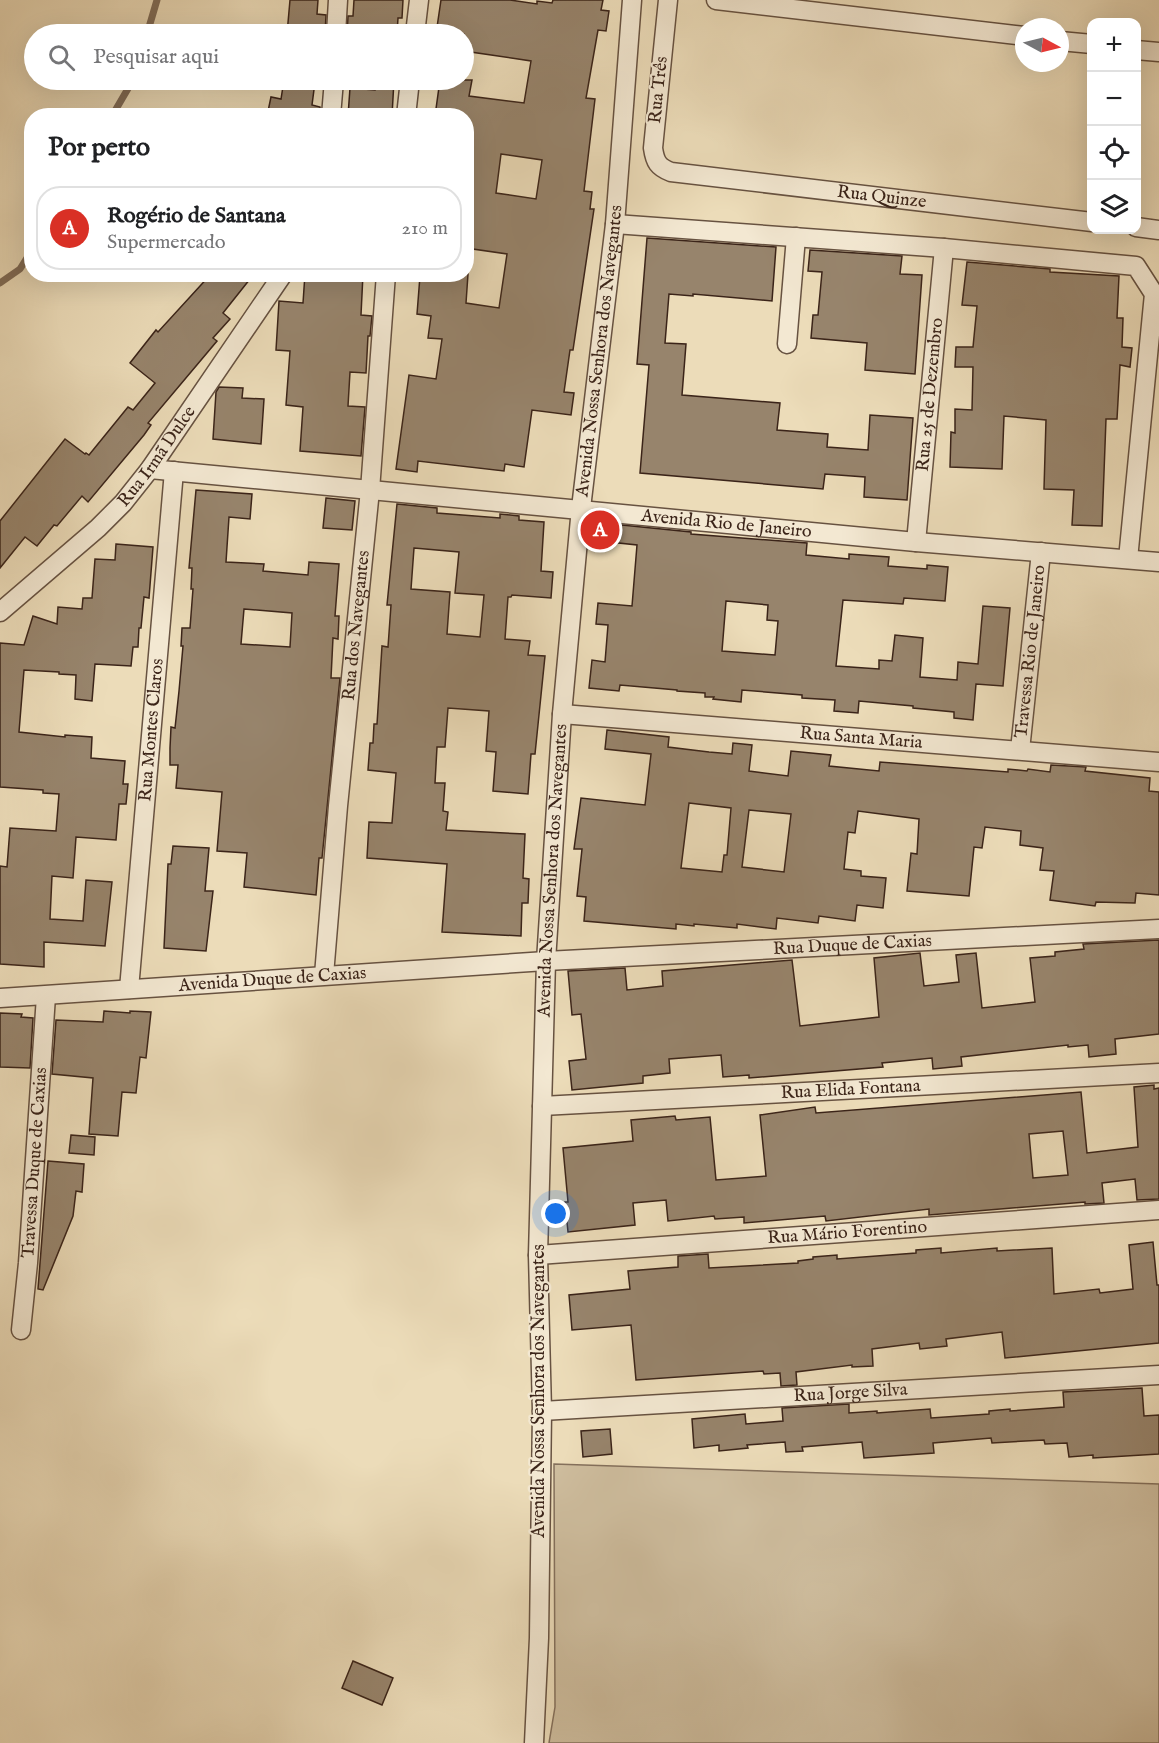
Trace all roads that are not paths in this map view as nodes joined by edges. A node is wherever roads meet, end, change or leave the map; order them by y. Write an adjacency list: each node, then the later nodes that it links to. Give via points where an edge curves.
1 (338, 0): 6 (street)
2 (419, 0): 7 (street)
3 (632, 0): 19 (street, Avenida Nossa Senhora dos Navegantes)
4 (668, 0): 17 (street, Rua Três, via 653,148 656,164)
5 (716, 0): 8 (street)
6 (337, 24)
7 (416, 24)
8 (1015, 35)
9 (1069, 41): 10 (street)
10 (1087, 43)
11 (1141, 50): 12 (street)
12 (1159, 52)
13 (333, 90): 15 (street)
14 (409, 90): 16 (street)
15 (332, 108)
16 (407, 108)
17 (671, 172): 18 (street, Rua Quinze)
18 (1087, 221)
19 (615, 224): 22 (street); 30 (street, Avenida Nossa Senhora dos Navegantes)
20 (1141, 228): 21 (street)
21 (1159, 230)
22 (796, 237): 23 (street); 26 (street)
23 (944, 248): 31 (street, Rua 25 de Dezembro); 33 (street, via 1136,266 1150,285 1154,294)
24 (278, 282): 27 (street, Rua Irmã Dulce)
25 (385, 282): 29 (street, Rua dos Navegantes)
26 (788, 344)
27 (150, 469): 28 (street, Avenida Rio de Janeiro); 35 (street, Rua Irmã Dulce, via 98,528)
28 (174, 471): 29 (street, Avenida Rio de Janeiro); 42 (street, Rua Montes Claros)
29 (370, 490): 30 (street, Avenida Rio de Janeiro); 41 (street, Rua dos Navegantes)
30 (581, 508): 31 (street, Avenida Rio de Janeiro); 36 (street, Avenida Nossa Senhora dos Navegantes)
31 (916, 542): 32 (street, Avenida Rio de Janeiro)
32 (1041, 552): 33 (street, Avenida Rio de Janeiro); 37 (street, Travessa Rio de Janeiro)
33 (1128, 559): 34 (street, Avenida Rio de Janeiro)
34 (1159, 562)
35 (0, 612)
36 (562, 714): 37 (street, Rua Santa Maria); 40 (street, Avenida Nossa Senhora dos Navegantes)
37 (1020, 750): 38 (street, Rua Santa Maria)
38 (1159, 762)
39 (1159, 929): 40 (street, Rua Duque de Caxias)
40 (546, 961): 41 (street, Avenida Duque de Caxias); 46 (street, Avenida Nossa Senhora dos Navegantes)
41 (324, 975): 42 (street, Avenida Duque de Caxias)
42 (129, 989): 43 (street, Avenida Duque de Caxias)
43 (45, 996): 44 (street, Avenida Duque de Caxias); 49 (street, Travessa Duque de Caxias)
44 (0, 998)
45 (1159, 1073): 46 (street, Rua Elida Fontana)
46 (542, 1106): 48 (street, Avenida Nossa Senhora dos Navegantes)
47 (1159, 1210): 48 (street, Rua Mário Forentino)
48 (538, 1255): 51 (street, Avenida Nossa Senhora dos Navegantes)
49 (21, 1330)
50 (1159, 1375): 51 (street, Rua Jorge Silva)
51 (542, 1411): 52 (street, Avenida Nossa Senhora dos Navegantes)
52 (534, 1743)

